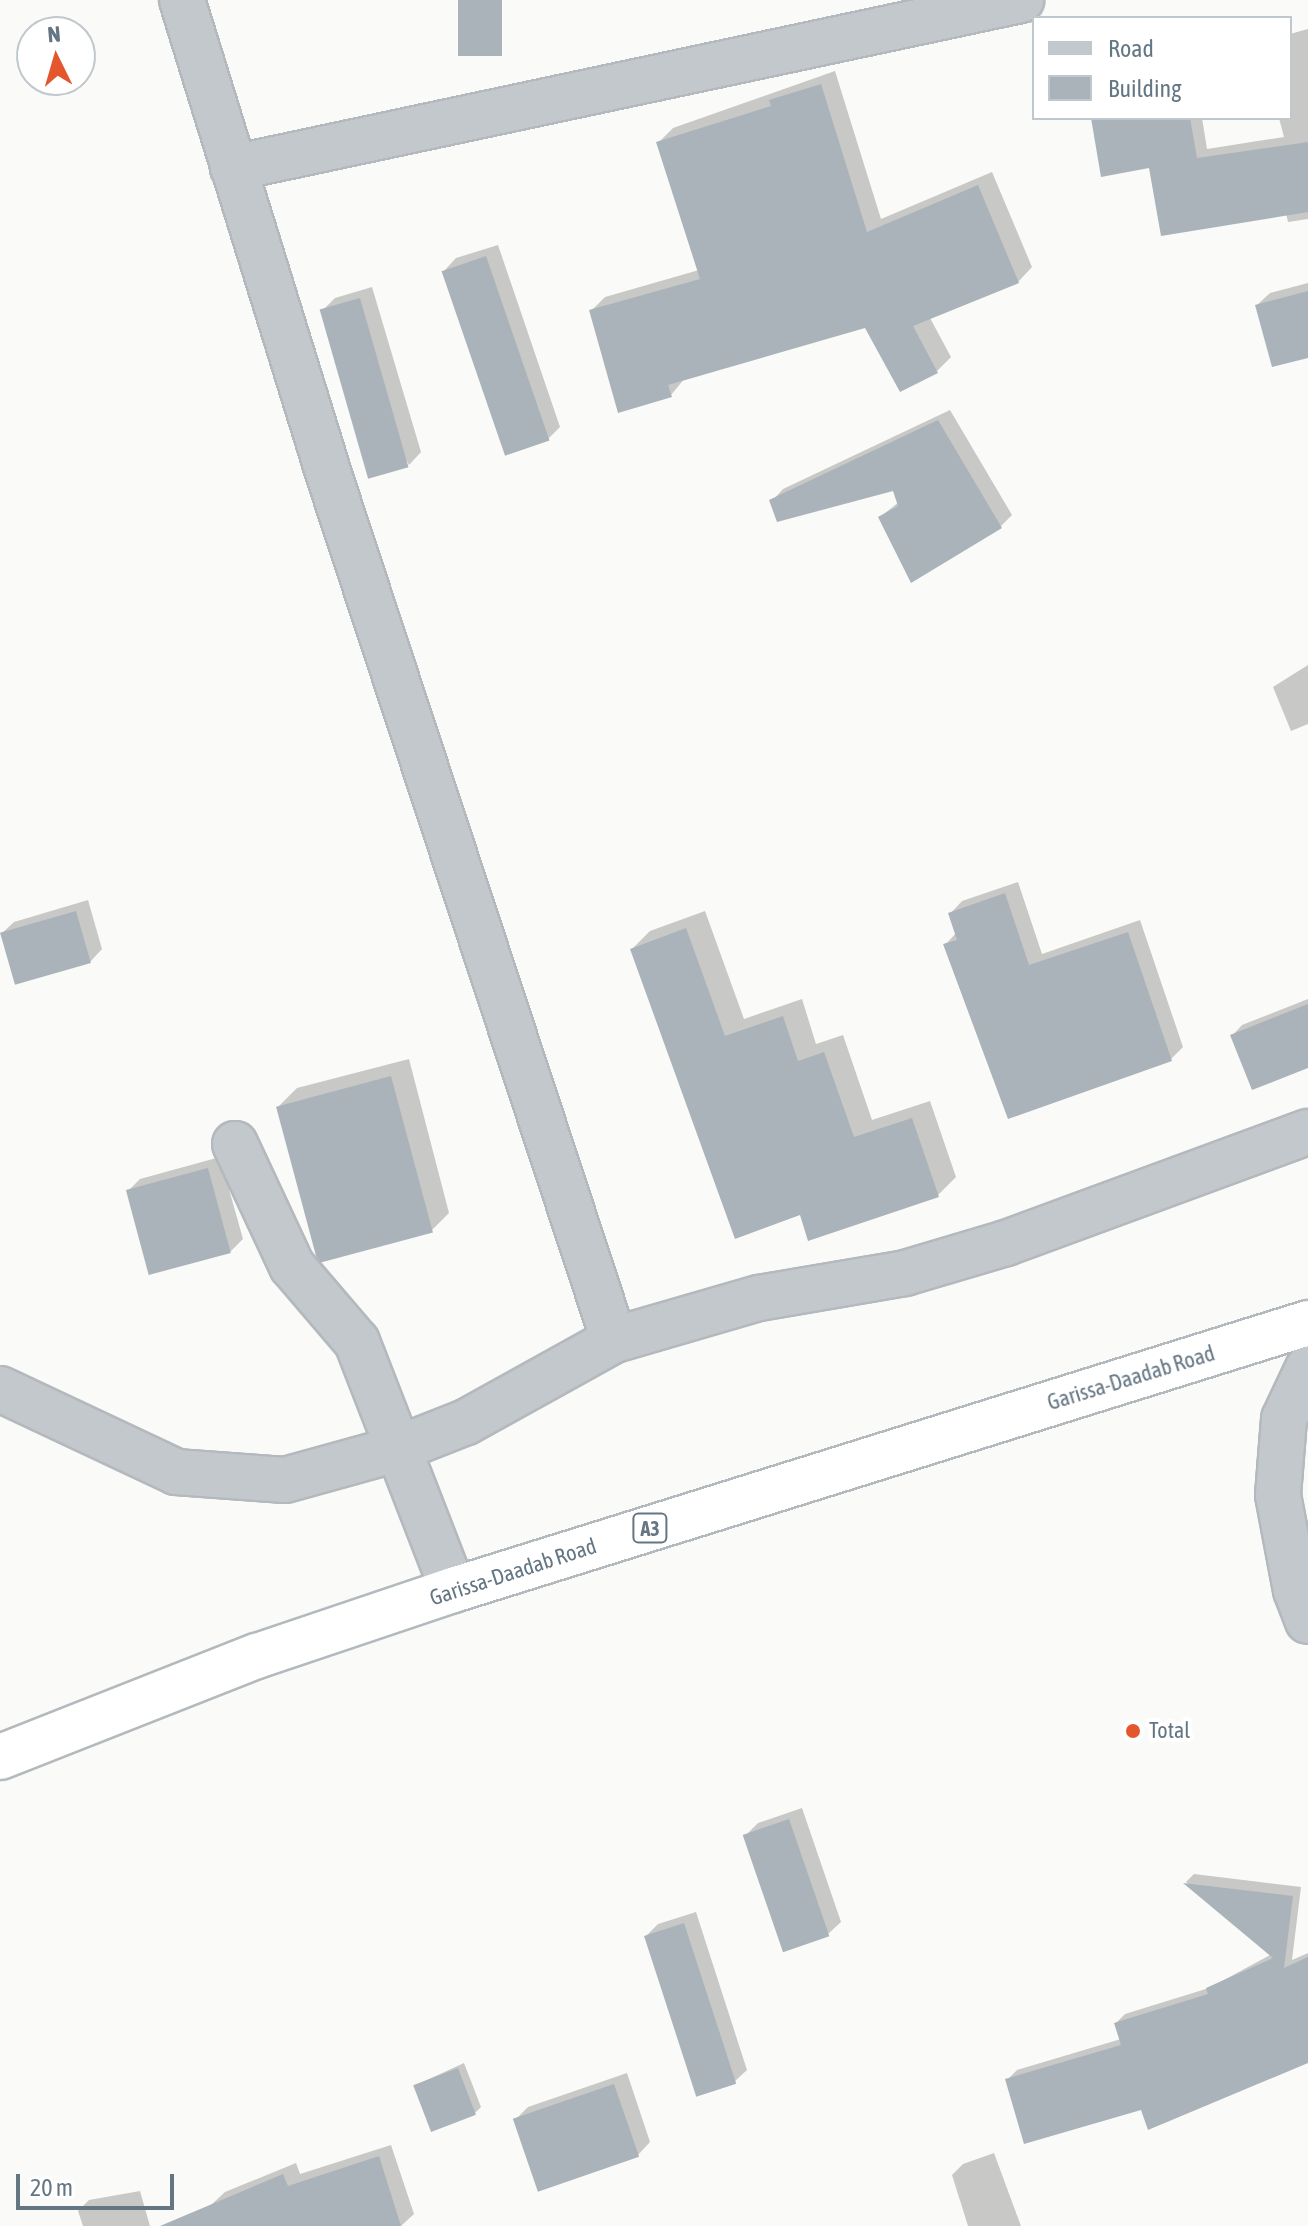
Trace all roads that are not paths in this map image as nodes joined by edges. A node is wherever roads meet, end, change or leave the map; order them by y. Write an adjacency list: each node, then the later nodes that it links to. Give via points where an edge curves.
1 (182, 0): 3 (street)
2 (1021, 0): 3 (street)
3 (233, 168): 7 (street, via 472,919)
4 (1308, 1132): 7 (street, via 1006,1243 905,1273 759,1298)
5 (235, 1144): 10 (street, via 292,1266 357,1342)
6 (1308, 1323): 11 (highway, Garissa-Daadab Road / A3)
7 (614, 1340): 10 (street, via 466,1422)
8 (1308, 1368): 12 (street, via 1284,1419 1278,1495 1296,1590)
9 (0, 1389): 10 (street, via 176,1472 285,1480)
10 (400, 1448): 11 (street)
11 (453, 1590): 13 (highway, Garissa-Daadab Road / A3, via 257,1656)
12 (1308, 1621)
13 (0, 1757)

